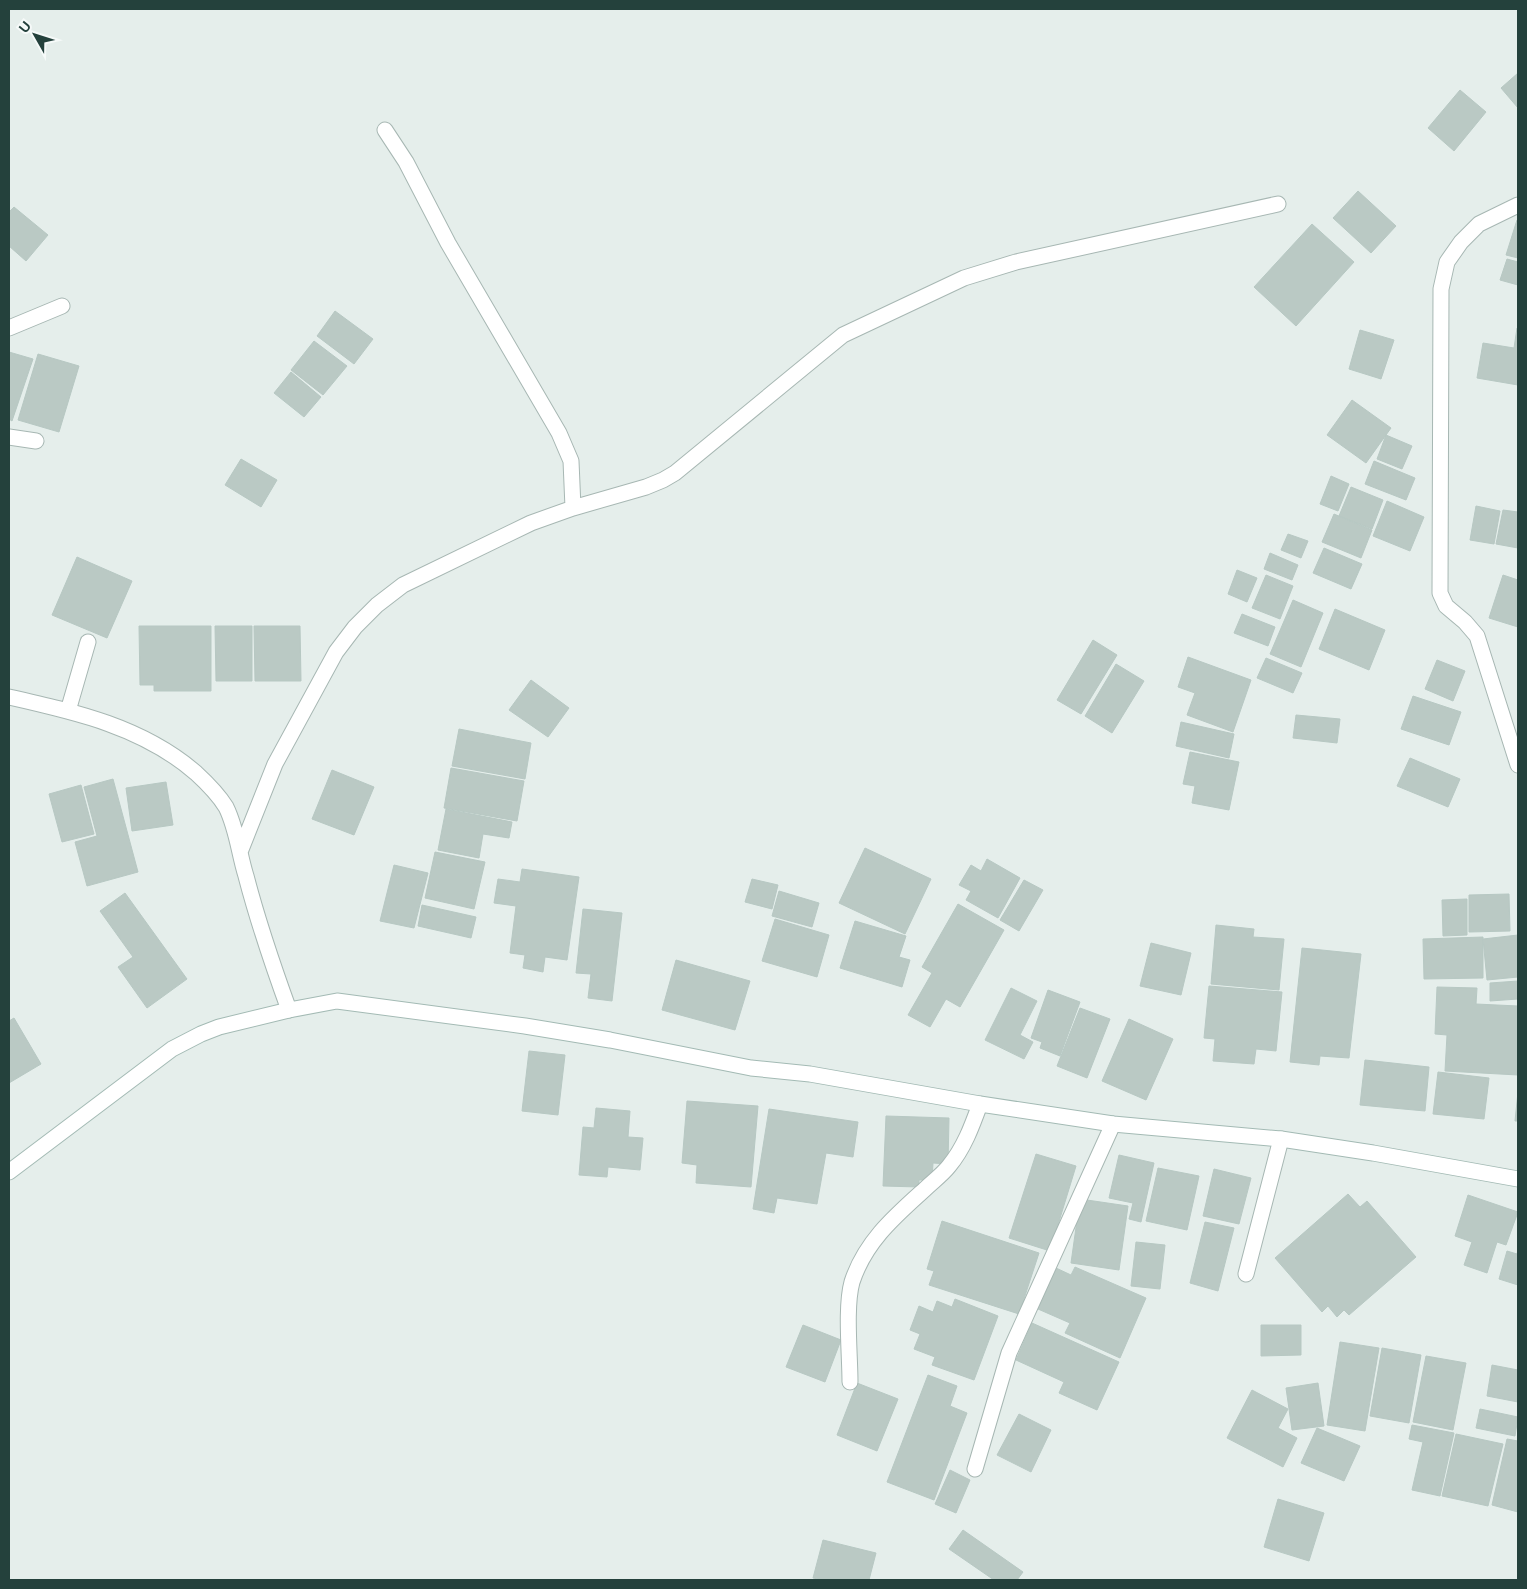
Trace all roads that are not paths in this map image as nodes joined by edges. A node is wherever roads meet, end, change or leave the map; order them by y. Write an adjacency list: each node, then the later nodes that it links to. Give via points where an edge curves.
1 (384, 130): 8 (street, via 406,162 448,244 559,433 571,461)
2 (1278, 204): 8 (street, via 1016,262 964,278 843,335 675,473 646,488)
3 (1518, 205): 12 (street, via 1479,224 1447,262 1441,289 1440,554 1440,593 1446,606 1477,636)
4 (62, 306): 5 (street)
5 (9, 328)
6 (9, 437): 7 (street)
7 (36, 441)
8 (573, 508): 13 (street, via 531,523 403,585 376,605 336,652 275,764)
9 (88, 642): 11 (street)
10 (9, 697): 11 (street)
11 (68, 711): 13 (street, via 110,724 177,757 218,794 236,832)
12 (1518, 765)
13 (240, 852): 14 (street, via 263,939)
14 (289, 1010): 15 (street, via 337,1001 363,1003 610,1040 751,1068 810,1074); 18 (street, via 219,1027 172,1049)
15 (980, 1104): 16 (street); 21 (street, via 957,1155 886,1225 859,1266 852,1283 849,1305)
16 (1113, 1124): 17 (street); 22 (street, via 1009,1354)
17 (1281, 1139): 19 (street); 20 (street)
18 (9, 1172)
19 (1518, 1179)
20 (1246, 1274)
21 (850, 1382)
22 (974, 1468)

